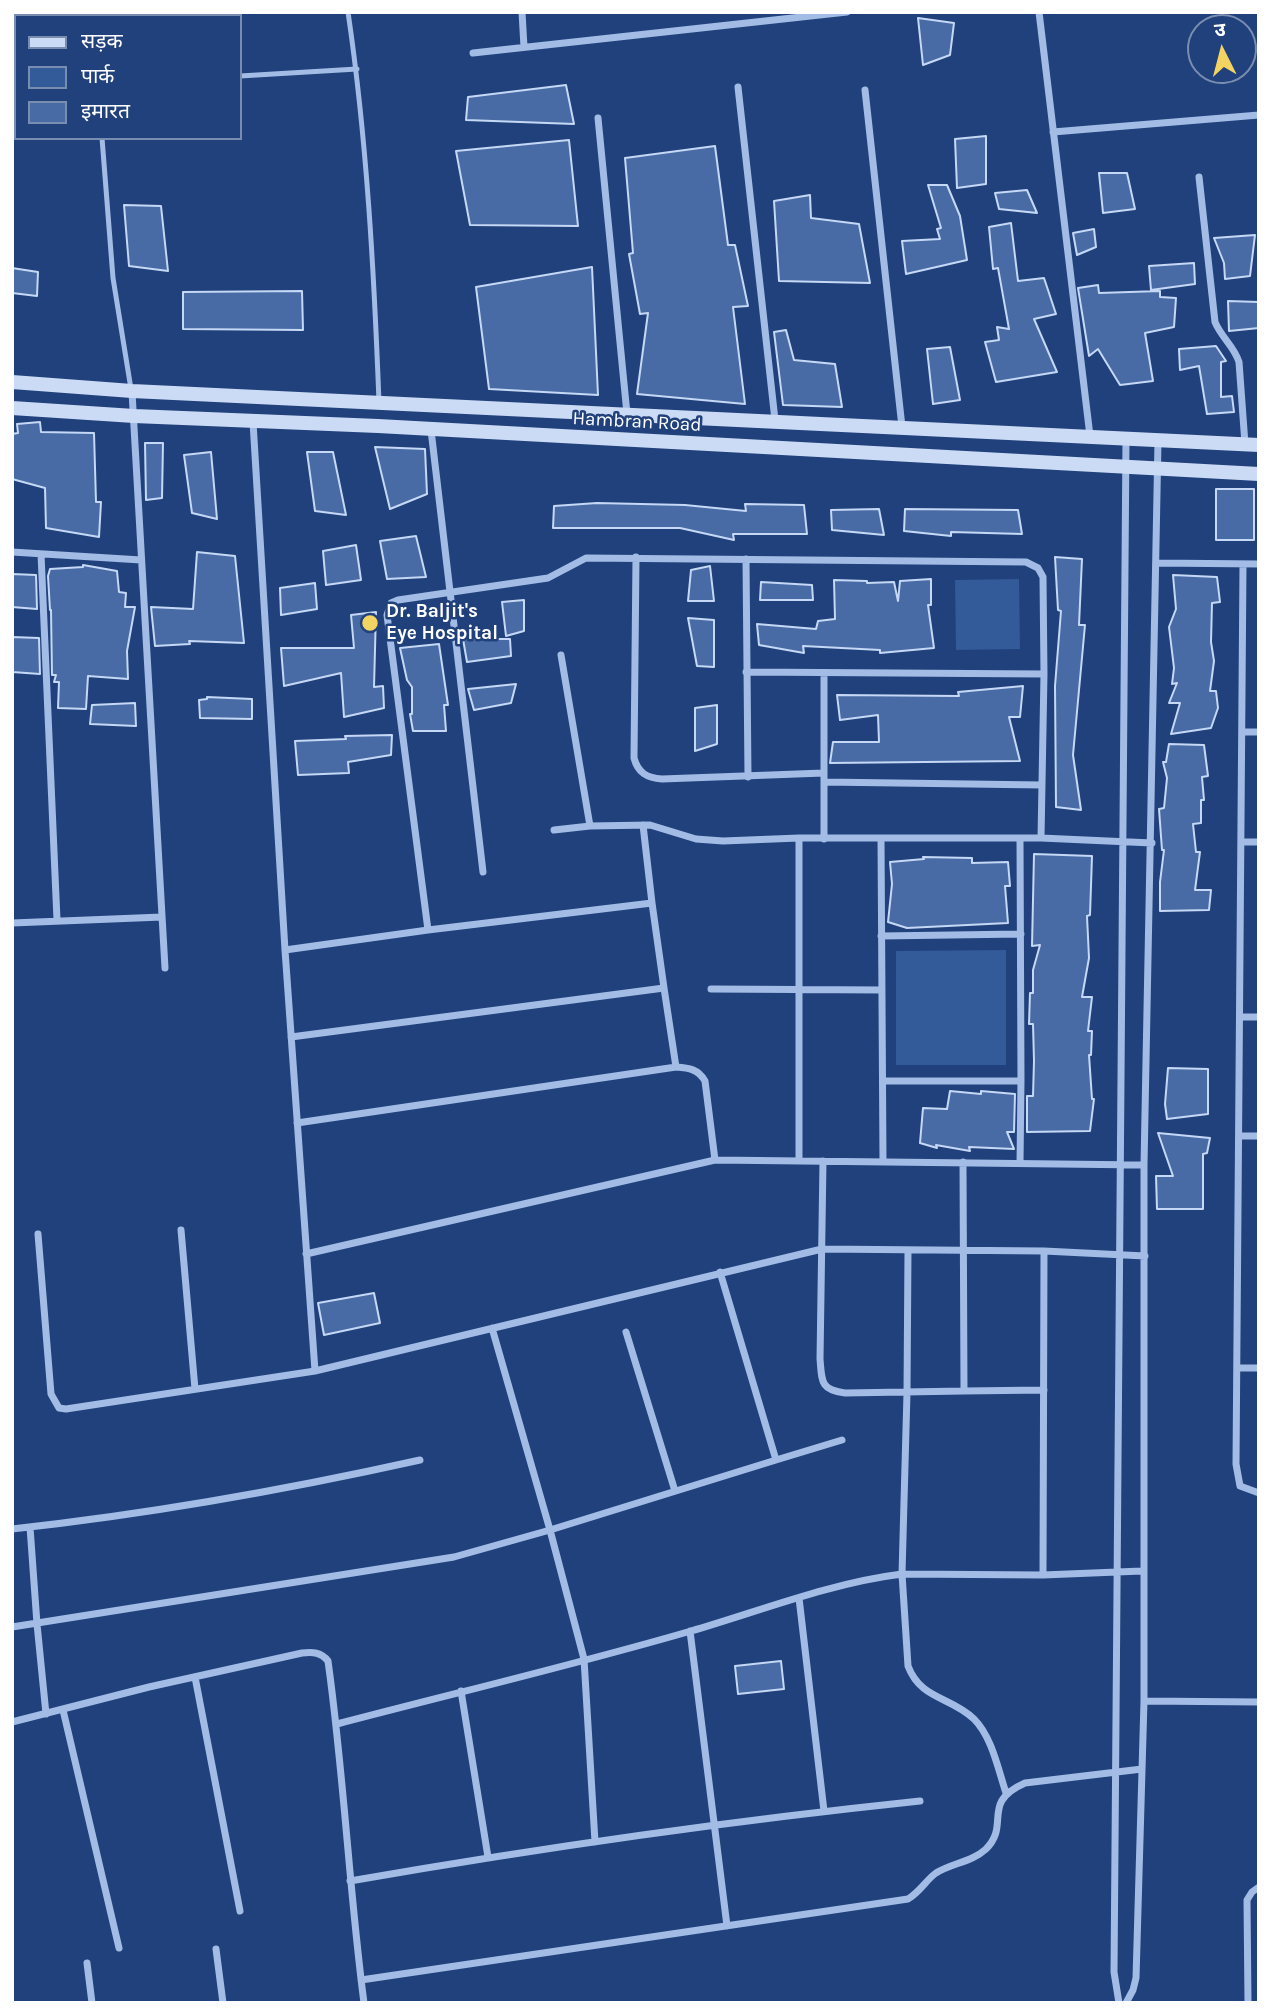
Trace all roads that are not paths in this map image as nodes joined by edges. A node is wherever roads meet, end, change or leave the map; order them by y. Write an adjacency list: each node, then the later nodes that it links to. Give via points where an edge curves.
1 (348, 12): 7 (lane)
2 (522, 12): 5 (street)
3 (847, 12): 5 (street)
4 (1039, 12): 13 (street)
5 (524, 47): 6 (street)
6 (473, 53)
7 (356, 69): 8 (lane); 18 (lane)
8 (242, 76)
9 (738, 87): 22 (street)
10 (865, 90): 25 (street)
11 (1259, 115): 13 (street)
12 (598, 118): 20 (street)
13 (1053, 132): 27 (street)
14 (102, 140): 17 (lane, via 113,278)
15 (1199, 177): 30 (street, via 1215,321 1236,352)
16 (12, 382): 17 (main road, Hambran Road)
17 (132, 391): 18 (main road, Hambran Road); 21 (street)
18 (379, 402): 20 (main road, Hambran Road); 24 (street)
19 (12, 408): 21 (main road, Hambran Road)
20 (627, 414): 22 (main road, Hambran Road)
21 (134, 416): 23 (main road, Hambran Road); 38 (street)
22 (775, 420): 25 (main road, Hambran Road)
23 (253, 422): 24 (main road, Hambran Road); 73 (street)
24 (378, 426): 26 (main road, Hambran Road)
25 (902, 427): 27 (main road, Hambran Road)
26 (431, 430): 31 (main road, Hambran Road); 42 (street)
27 (1090, 436): 28 (main road, Hambran Road)
28 (1126, 438): 29 (main road, Hambran Road); 31 (street)
29 (1158, 440): 30 (main road, Hambran Road); 32 (street)
30 (1252, 445)
31 (1125, 468): 32 (main road, Hambran Road); 61 (street)
32 (1158, 470): 33 (main road, Hambran Road); 39 (street)
33 (1259, 474)
34 (12, 552): 35 (street)
35 (41, 554): 38 (street); 68 (street)
36 (636, 557): 37 (street); 42 (street, via 586,558 548,578); 50 (street, via 636,766 644,775 662,779)
37 (746, 559): 44 (street); 46 (street, via 1031,564 1043,577)
38 (141, 560): 67 (street)
39 (1157, 563): 40 (street); 64 (street)
40 (1243, 564): 41 (street); 47 (street)
41 (1259, 564)
42 (450, 592): 65 (street); 70 (street, via 398,600 388,609)
43 (561, 655): 54 (street)
44 (746, 672): 45 (street); 50 (street)
45 (824, 674): 46 (street); 49 (street)
46 (1044, 674): 52 (street)
47 (1242, 732): 48 (street); 62 (street)
48 (1259, 732)
49 (824, 773): 50 (street); 51 (street)
50 (748, 776)
51 (824, 782): 52 (street); 60 (street)
52 (1042, 785): 59 (street)
53 (643, 825): 54 (street); 56 (street, via 706,841); 66 (street)
54 (590, 826): 55 (street)
55 (554, 830)
56 (799, 838): 60 (street); 76 (street)
57 (880, 838): 58 (street); 60 (street); 72 (street)
58 (1020, 838): 59 (street); 71 (street)
59 (1041, 838): 61 (street)
60 (824, 839)
61 (1121, 842): 64 (street); 94 (street)
62 (1241, 842): 63 (street); 79 (street)
63 (1259, 842)
64 (1152, 843): 95 (street)
65 (484, 872)
66 (652, 903): 70 (street); 75 (street)
67 (162, 917): 68 (street); 74 (street)
68 (57, 920): 69 (street)
69 (12, 923)
70 (428, 930): 73 (street)
71 (1021, 934): 72 (street); 84 (street)
72 (881, 936): 78 (street)
73 (285, 950): 81 (street)
74 (165, 968)
75 (664, 988): 81 (street); 82 (street)
76 (799, 988): 77 (street); 78 (street); 89 (street)
77 (712, 989)
78 (882, 990): 83 (street)
79 (1240, 1017): 80 (street); 86 (street)
80 (1259, 1017)
81 (291, 1037): 85 (street)
82 (676, 1067): 85 (street); 88 (street, via 695,1070 705,1081)
83 (883, 1081): 84 (street); 91 (street)
84 (1021, 1081): 93 (street)
85 (297, 1123): 102 (street)
86 (1239, 1136): 87 (street); 108 (street)
87 (1259, 1136)
88 (715, 1160): 89 (street); 102 (street)
89 (799, 1161): 90 (street)
90 (823, 1161): 91 (street); 98 (street)
91 (883, 1161): 92 (street)
92 (963, 1162): 93 (street); 100 (street)
93 (1020, 1163): 94 (street)
94 (1121, 1164): 95 (street); 103 (street)
95 (1144, 1165): 104 (street)
96 (181, 1230): 111 (street)
97 (38, 1234): 111 (street, via 51,1394 56,1406 66,1409)
98 (822, 1249): 99 (street); 105 (street); 114 (street, via 821,1378 825,1386 845,1393)
99 (908, 1250): 100 (street); 114 (street)
100 (963, 1250): 101 (street); 113 (street)
101 (1044, 1251): 103 (street); 112 (street)
102 (306, 1254): 110 (street)
103 (1119, 1255): 104 (street); 124 (street)
104 (1145, 1256): 123 (street)
105 (720, 1272): 106 (street); 117 (street)
106 (492, 1328): 110 (street); 122 (street)
107 (626, 1332): 118 (street)
108 (1237, 1368): 109 (street); 119 (street, via 1237,1479 1246,1490)
109 (1259, 1368)
110 (315, 1371): 111 (street)
111 (195, 1389)
112 (1044, 1390): 113 (street); 126 (street)
113 (964, 1391): 114 (street)
114 (908, 1393): 125 (street)
115 (842, 1440): 117 (street)
116 (421, 1460): 120 (street, via 293,1488)
117 (776, 1460): 118 (street)
118 (675, 1492): 122 (street)
119 (1259, 1493)
120 (30, 1527): 121 (street); 128 (street)
121 (12, 1529)
122 (550, 1530): 128 (street, via 454,1557); 131 (street)
123 (1142, 1571): 124 (street); 134 (street)
124 (1118, 1572): 126 (street); 141 (street)
125 (902, 1574): 126 (street); 127 (street); 142 (street, via 905,1647 913,1679 925,1691 961,1709 984,1731)
126 (1043, 1575)
127 (799, 1598): 130 (street); 144 (street)
128 (37, 1625): 129 (street); 137 (street)
129 (12, 1627)
130 (690, 1632): 131 (street); 145 (street)
131 (584, 1659): 133 (street); 146 (street)
132 (195, 1677): 136 (street); 139 (street, via 314,1652 328,1661); 150 (street)
133 (461, 1691): 139 (street); 147 (street)
134 (1144, 1701): 135 (street); 140 (street)
135 (1259, 1702)
136 (63, 1710): 137 (street); 152 (street)
137 (46, 1714): 138 (street)
138 (12, 1722)
139 (337, 1724): 148 (street)
140 (1142, 1769): 141 (street); 160 (street, via 1136,1978)
141 (1118, 1770): 142 (street, via 1025,1783); 159 (street, via 1114,1972)
142 (1006, 1793): 151 (street, via 997,1809 995,1836 985,1850 935,1874 908,1899)
143 (920, 1801): 144 (street)
144 (824, 1811): 145 (street)
145 (713, 1825): 146 (street); 151 (street)
146 (595, 1842): 147 (street)
147 (488, 1857): 148 (street)
148 (350, 1881): 155 (street)
149 (1259, 1887): 161 (street, via 1247,1900)
150 (240, 1911)
151 (727, 1926): 155 (street)
152 (119, 1948)
153 (216, 1949): 157 (street)
154 (88, 1963): 156 (street)
155 (361, 1980): 158 (street)
156 (92, 2003)
157 (223, 2003)
158 (364, 2003)
159 (1119, 2003)
160 (1126, 2003)
161 (1248, 2003)

